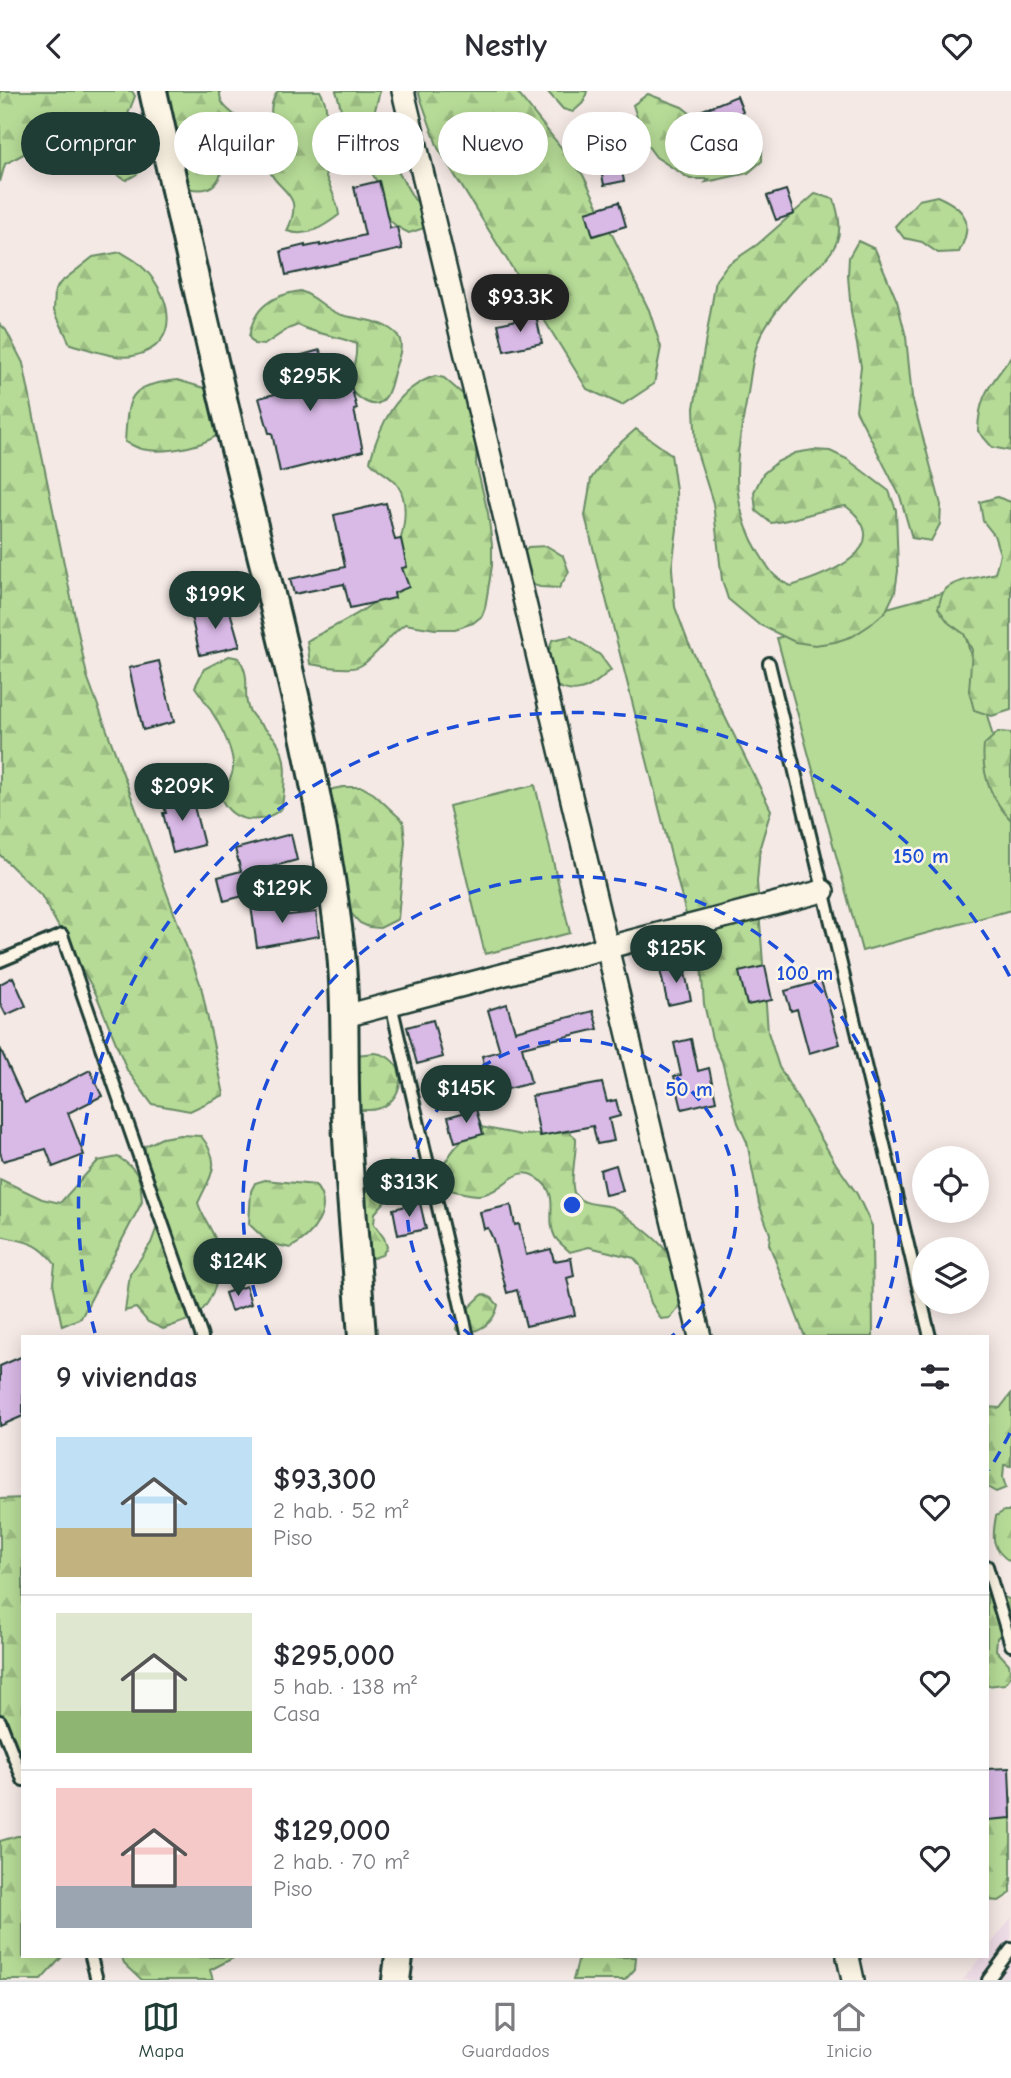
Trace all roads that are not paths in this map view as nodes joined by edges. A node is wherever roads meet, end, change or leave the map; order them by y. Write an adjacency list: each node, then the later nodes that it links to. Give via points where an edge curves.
1 (153, 91): 8 (street, via 209,347 310,763 340,945)
2 (403, 91): 5 (street)
3 (769, 663): 4 (lane)
4 (824, 891): 5 (street); 13 (lane)
5 (607, 948): 7 (street); 12 (street)
6 (0, 961): 9 (lane, via 62,935)
7 (391, 1004): 8 (street); 11 (lane)
8 (345, 1016): 10 (street, via 346,1118)
9 (201, 1335)
10 (362, 1335)
11 (468, 1335)
12 (700, 1335)
13 (930, 1335)
14 (989, 1573): 15 (lane)
15 (1011, 1645)
16 (0, 1721): 17 (lane)
17 (21, 1775)
18 (1011, 1949): 25 (lane)
19 (96, 1958): 22 (lane)
20 (399, 1958): 23 (street)
21 (848, 1958): 24 (street)
22 (97, 1980)
23 (396, 1980)
24 (853, 1980)
25 (988, 1980)

